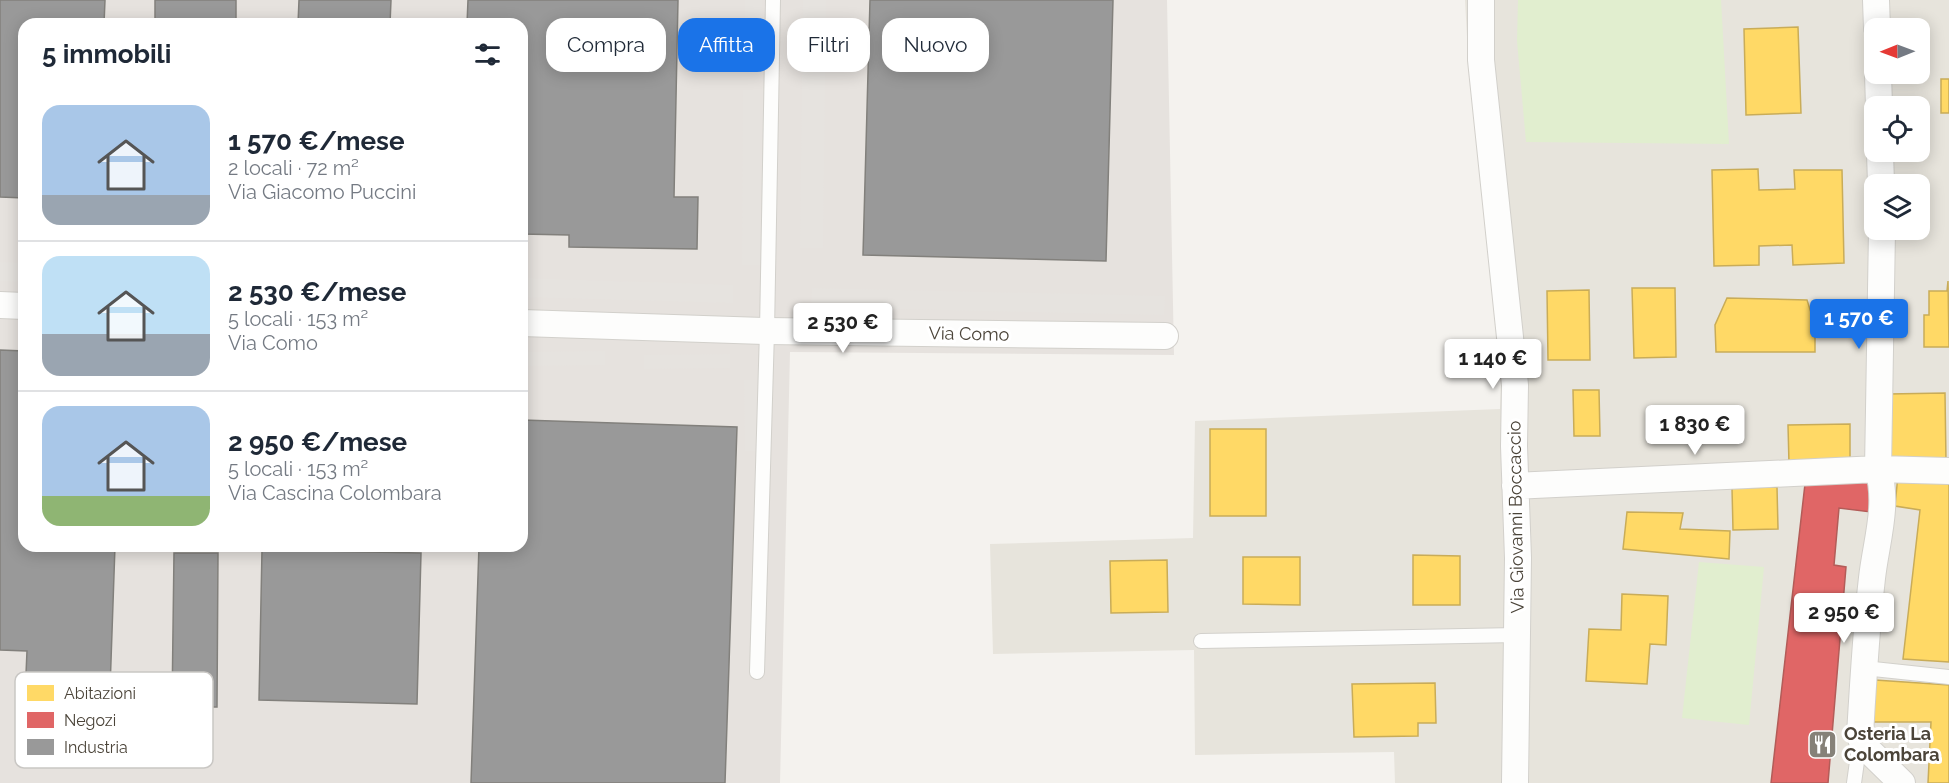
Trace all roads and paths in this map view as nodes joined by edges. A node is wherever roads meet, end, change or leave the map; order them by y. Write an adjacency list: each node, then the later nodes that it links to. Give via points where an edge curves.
1 (773, 0): 9 (lane)
2 (1481, 0): 13 (street, Via Giovanni Boccaccio, via 1481,60 1515,385)
3 (1876, 0): 4 (street)
4 (1876, 18)
5 (1882, 240): 11 (street)
6 (0, 305): 7 (street)
7 (18, 306)
8 (528, 322): 9 (street, Via Como)
9 (767, 331): 10 (street, Via Como); 17 (lane)
10 (1165, 336)
11 (1878, 469): 12 (street); 13 (street); 16 (street, via 1883,497)
12 (1949, 471)
13 (1515, 486): 14 (street, Via Giovanni Boccaccio)
14 (1517, 635): 15 (lane); 20 (street, Via Giovanni Boccaccio)
15 (1201, 641)
16 (1864, 668): 18 (lane); 19 (street)
17 (757, 672)
18 (1949, 677)
19 (1860, 735): 21 (lane); 22 (street, via 1863,745)
20 (1515, 783)
21 (1854, 783)
22 (1902, 783)

